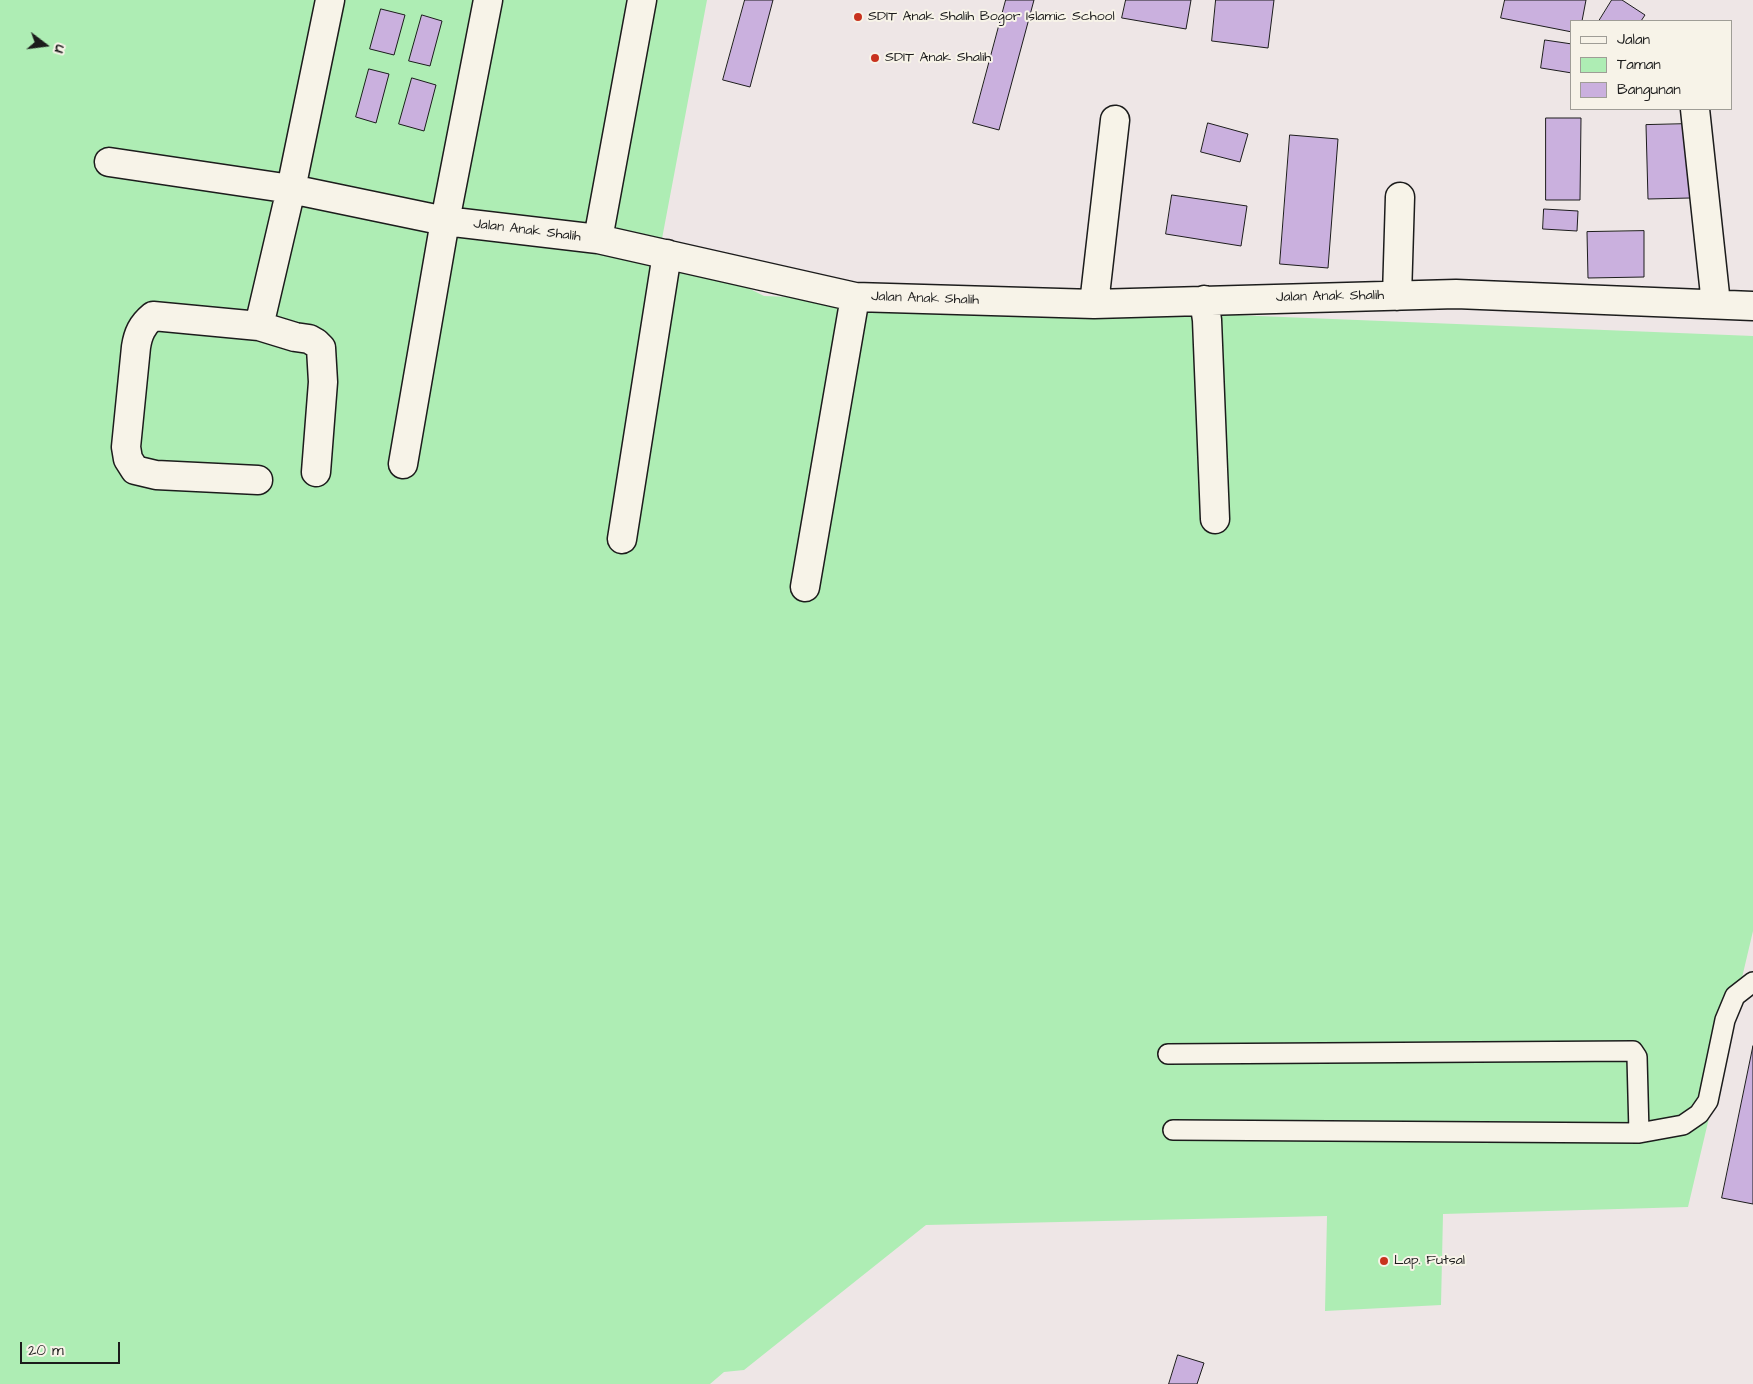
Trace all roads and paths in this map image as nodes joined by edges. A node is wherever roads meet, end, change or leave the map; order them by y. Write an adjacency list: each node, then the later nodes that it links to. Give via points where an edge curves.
1 (330, 0): 7 (street)
2 (488, 0): 9 (street)
3 (642, 0): 10 (street)
4 (1695, 110): 16 (street)
5 (1115, 120): 15 (street)
6 (109, 162): 7 (street, Jalan Anak Shalih)
7 (291, 189): 9 (street, Jalan Anak Shalih); 18 (street)
8 (1400, 197): 12 (street)
9 (445, 221): 10 (street, Jalan Anak Shalih); 19 (street)
10 (598, 239): 11 (street, Jalan Anak Shalih)
11 (667, 254): 13 (street, Jalan Anak Shalih); 23 (street)
12 (1397, 296): 14 (street, Jalan Anak Shalih); 16 (street, Jalan Anak Shalih, via 1456,294)
13 (855, 297): 15 (street, Jalan Anak Shalih); 24 (street)
14 (1204, 300): 15 (street, Jalan Anak Shalih); 22 (street)
15 (1094, 304)
16 (1716, 304): 17 (street, Jalan Anak Shalih)
17 (1753, 306)
18 (258, 326): 20 (street, via 309,339 321,348 323,382); 21 (street, via 166,316 153,316 144,324 136,347 126,447 128,459 135,470 156,475)
19 (403, 464)
20 (316, 472)
21 (258, 480)
22 (1215, 519)
23 (622, 539)
24 (805, 588)
25 (1753, 982): 28 (lane, via 1735,996 1726,1020 1708,1101 1699,1114 1683,1125)
26 (1168, 1054): 28 (lane, via 1633,1051 1637,1057)
27 (1173, 1130): 28 (lane)
28 (1639, 1133)

